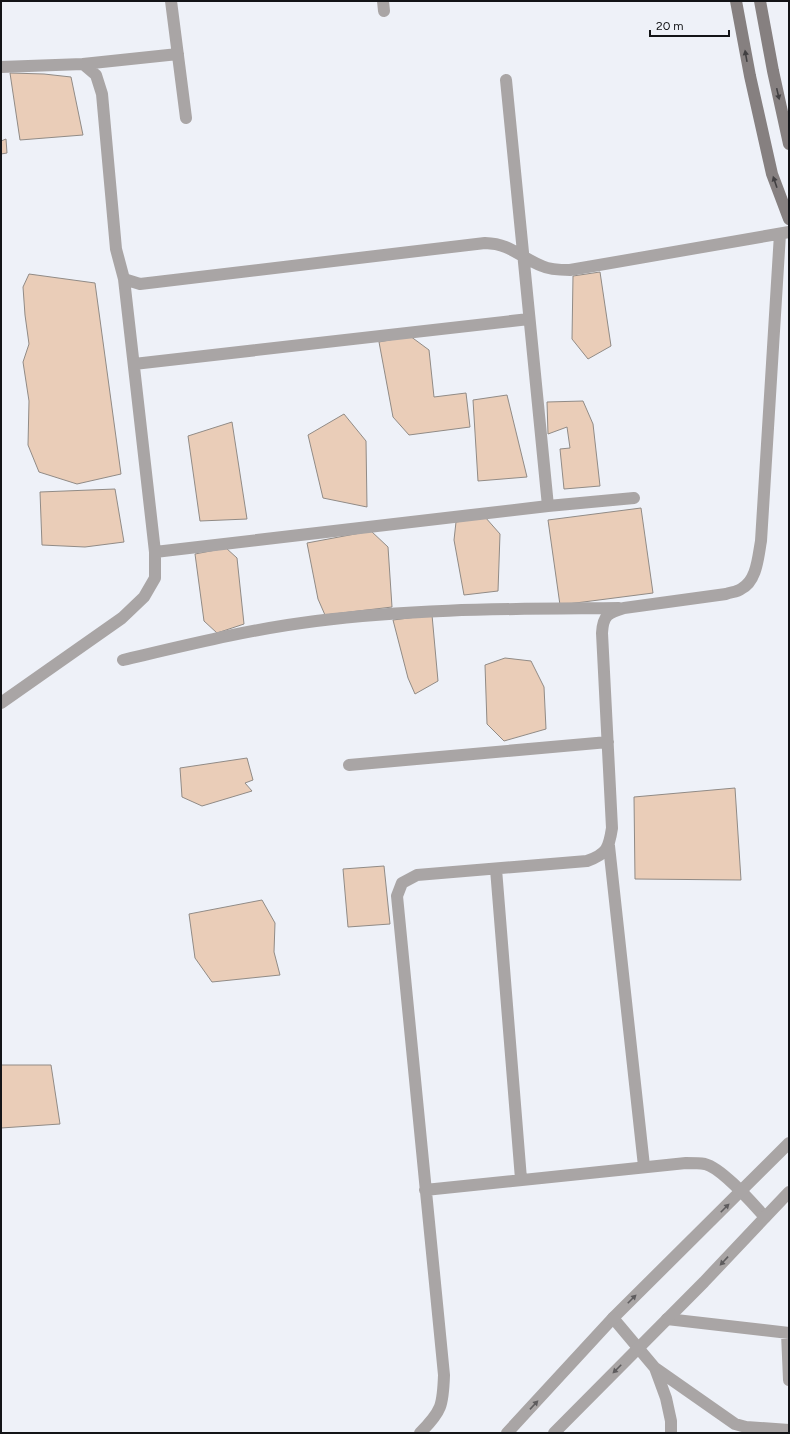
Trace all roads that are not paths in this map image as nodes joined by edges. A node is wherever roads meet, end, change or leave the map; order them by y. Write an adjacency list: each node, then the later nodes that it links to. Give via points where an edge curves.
1 (171, 1): 4 (street)
2 (736, 1): 10 (main road, one-way to 2, via 772,174)
3 (760, 1): 9 (main road, one-way to 9)
4 (178, 54): 5 (street); 8 (street)
5 (83, 64): 6 (street); 13 (street, via 96,75 102,94 116,248)
6 (1, 67)
7 (506, 80): 12 (street)
8 (186, 118)
9 (789, 144)
10 (789, 219)
11 (784, 233): 12 (street, via 570,270 542,266); 19 (street, via 757,566 750,582 741,590)
12 (525, 257): 13 (street, via 499,244 485,243 140,284); 14 (street)
13 (124, 279): 15 (street)
14 (529, 319): 15 (street); 17 (street)
15 (134, 364): 18 (street)
16 (634, 498): 17 (street)
17 (548, 506): 18 (street)
18 (155, 552): 21 (street, via 155,578 144,597 122,618)
19 (624, 608): 20 (street, via 447,610 317,620 248,631); 22 (street, via 610,612 603,621)
20 (123, 660)
21 (1, 703)
22 (608, 742): 23 (street); 24 (street, via 612,828)
23 (349, 765)
24 (609, 846): 25 (street, via 601,857 587,861); 27 (street)
25 (496, 869): 28 (street); 29 (street, via 417,875 402,883 397,896)
26 (789, 1144): 30 (street)
27 (644, 1166): 28 (street); 30 (street, via 686,1162 706,1164)
28 (521, 1179): 29 (street)
29 (425, 1190): 40 (street, via 444,1375 442,1405 436,1416)
30 (741, 1192): 32 (street); 33 (street, one-way to 30)
31 (789, 1192): 32 (street)
32 (765, 1217): 34 (street, one-way to 34)
33 (614, 1318): 36 (street); 41 (street, one-way to 33)
34 (667, 1319): 35 (street); 36 (street)
35 (788, 1333): 38 (street)
36 (637, 1348): 37 (street); 42 (street, one-way to 42)
37 (655, 1368): 39 (street, via 735,1424); 43 (street, via 666,1398)
38 (789, 1380)
39 (789, 1430)
40 (420, 1433)
41 (507, 1433)
42 (554, 1433)
43 (671, 1433)

